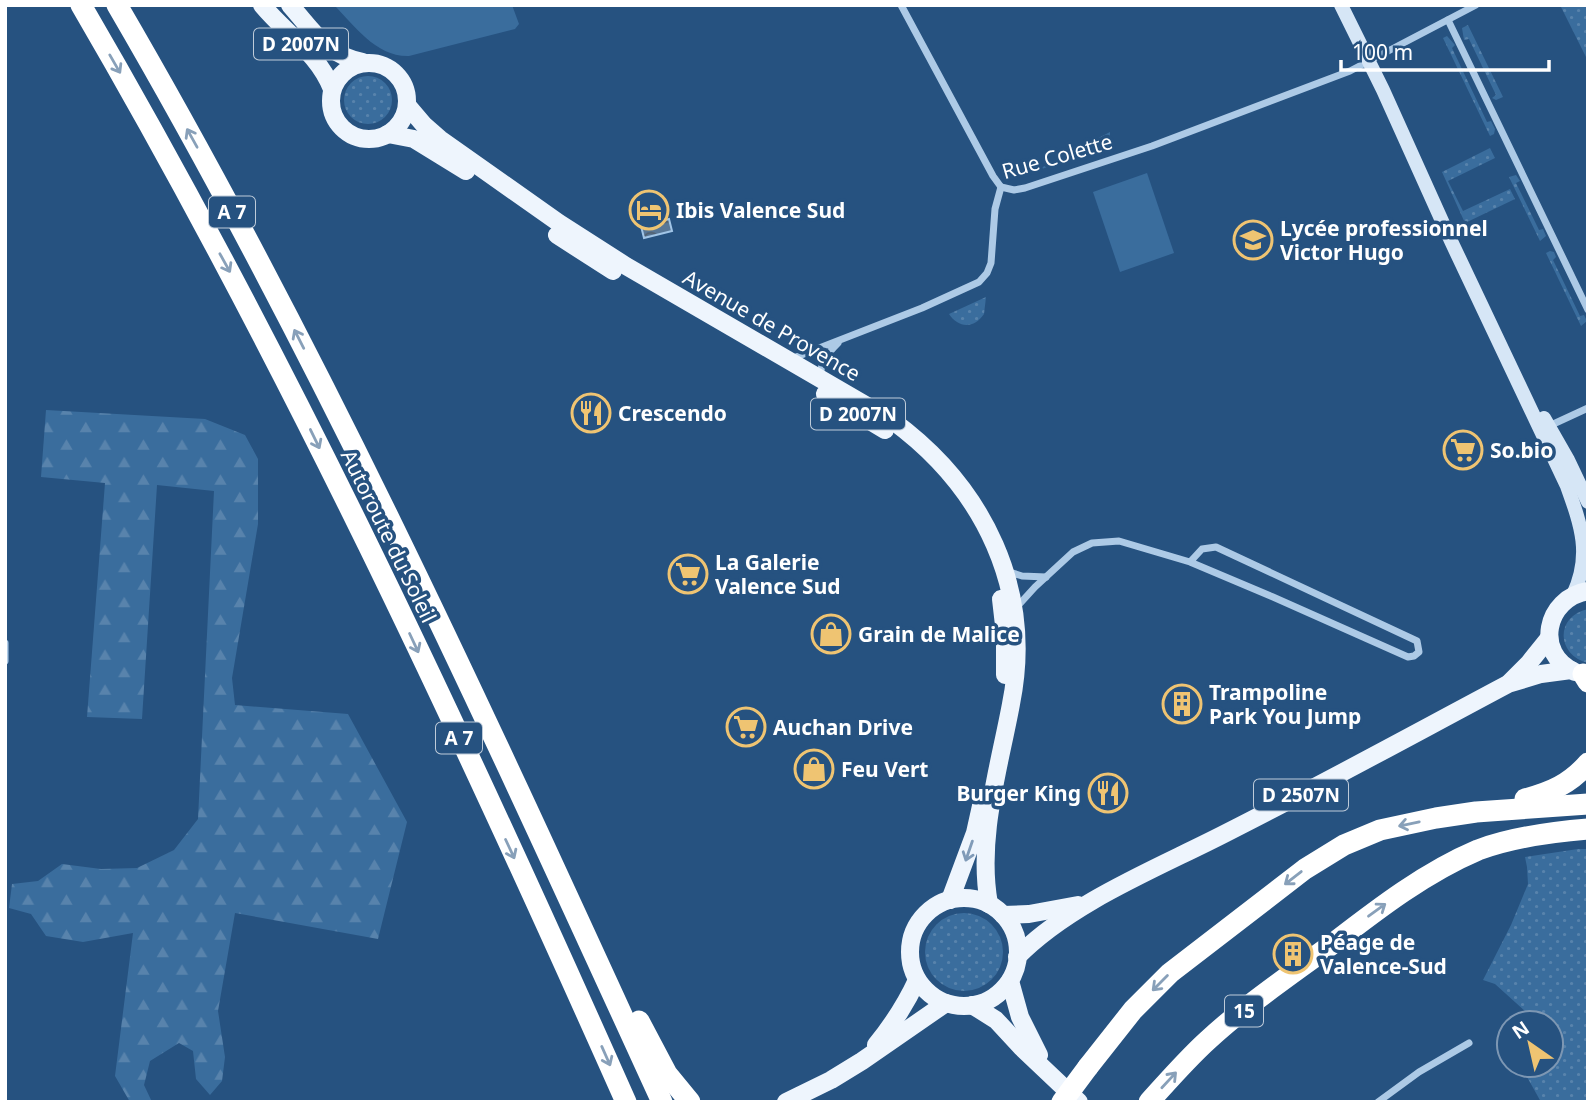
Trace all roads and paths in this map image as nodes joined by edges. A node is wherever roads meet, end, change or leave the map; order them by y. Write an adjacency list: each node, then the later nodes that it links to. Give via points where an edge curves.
1 (81, 5): 51 (highway, Autoroute du Soleil / A 7, one-way to 51, via 305,418)
2 (117, 5): 33 (highway, Autoroute du Soleil / A 7, one-way to 2, via 320,378)
3 (262, 5): 11 (main road, D 2007N, via 313,57)
4 (290, 5): 10 (main road, D 2007N, via 336,54)
5 (901, 5): 14 (street)
6 (1341, 5): 9 (main road)
7 (1476, 5): 8 (street, Rue Colette)
8 (1448, 20): 9 (street, Rue Colette); 15 (street)
9 (1369, 61): 14 (street, Rue Colette, via 1152,146 1025,188); 18 (main road)
10 (363, 62): 11 (main road, via 344,71); 12 (main road, via 397,74)
11 (332, 89): 13 (main road, via 331,108 345,132 363,139)
12 (407, 105): 13 (main road, via 404,117); 17 (main road, Avenue de Provence / D 2007N, via 440,139 559,223)
13 (388, 134): 40 (main road, Avenue de Provence / D 2007N, one-way to 40, via 411,138 434,150 586,255 889,433 950,489 973,522 1000,592 1006,664 975,833)
14 (1001, 187): 16 (street, Rue Colette, via 991,263 979,282)
15 (1588, 310)
16 (841, 341): 17 (street, Rue Colette); 19 (street, via 822,364)
17 (786, 361): 19 (main road, Avenue de Provence / D 2007N)
18 (1510, 363): 21 (main road); 26 (main road, via 1578,519 1584,552)
19 (822, 380): 24 (main road, Avenue de Provence / D 2007N, via 893,421 950,471 982,518)
20 (1588, 408): 21 (street)
21 (1549, 427): 22 (main road)
22 (1588, 502)
23 (1190, 562): 23 (street, via 1202,549 1216,547 1418,641 1419,652 1408,657); 25 (street, via 1136,544 1104,541 1073,552)
24 (1004, 570): 25 (street); 27 (main road, Avenue de Provence / D 2007N)
25 (1046, 577): 27 (street)
26 (1580, 593): 28 (main road, via 1557,608)
27 (1015, 610): 42 (main road, Avenue de Provence / D 2007N, via 1017,669 985,853 985,881)
28 (1549, 638): 31 (main road, via 1560,662); 32 (main road, D 2507N)
29 (5, 643): 30 (street)
30 (5, 661)
31 (1582, 675): 32 (main road, D 2507N, via 1541,674)
32 (1508, 684): 41 (main road, D 2507N)
33 (502, 754): 52 (highway, Autoroute du Soleil / A 7); 53 (highway, via 667,1074)
34 (1588, 763): 36 (highway, via 1554,791)
35 (1588, 804): 36 (highway)
36 (1476, 812): 55 (highway, one-way to 55, bridge, via 1380,830 1305,869 1170,973 1133,1010)
37 (1588, 829): 38 (highway)
38 (1563, 831): 39 (highway); 57 (highway, 15, one-way to 38, via 1209,1039 1378,909 1468,855 1495,844)
39 (1588, 838)
40 (950, 900): 42 (main road, via 963,898); 44 (main road, via 928,911 911,938 909,953)
41 (1092, 902): 42 (main road, D 2507N, via 1029,914); 43 (main road, D 2507N, via 1037,936)
42 (996, 909): 43 (main road, via 1016,936)
43 (1017, 957): 45 (main road)
44 (917, 980): 46 (main road, via 929,994); 49 (main road, via 892,1026)
45 (1010, 981): 47 (main road, via 987,1001); 50 (main road, via 1030,1041)
46 (946, 1003): 47 (main road); 49 (main road)
47 (972, 1005): 50 (main road, via 996,1020)
48 (1469, 1043): 58 (street)
49 (862, 1061): 54 (main road)
50 (1049, 1073): 56 (main road)
51 (626, 1102)
52 (662, 1102)
53 (690, 1102)
54 (786, 1102)
55 (1062, 1102)
56 (1079, 1102)
57 (1149, 1102)
58 (1378, 1102)

